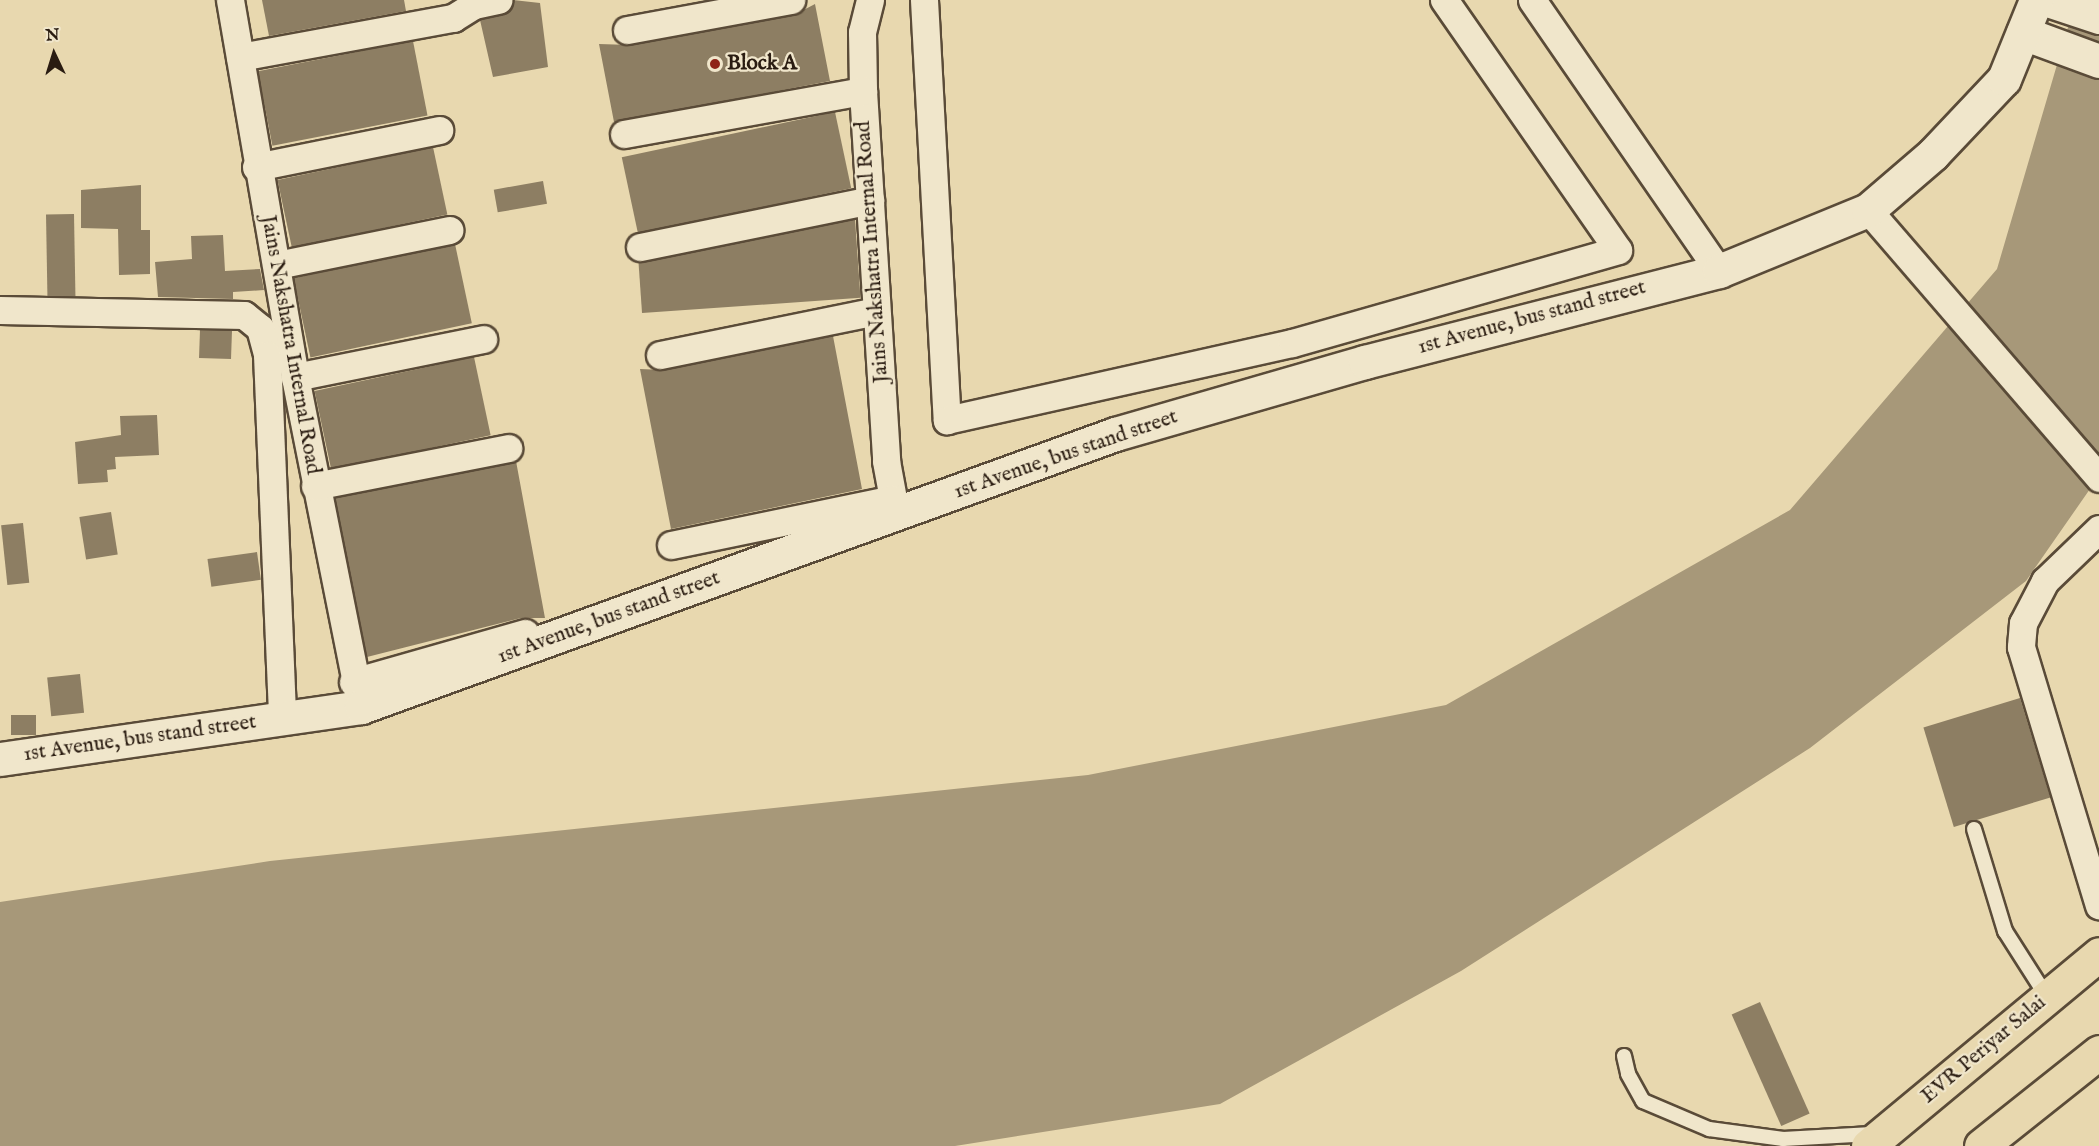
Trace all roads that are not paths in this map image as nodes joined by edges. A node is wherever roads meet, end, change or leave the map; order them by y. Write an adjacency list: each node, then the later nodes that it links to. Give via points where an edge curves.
1 (230, 0): 13 (street, Jains Nakshatra Internal Road)
2 (498, 0): 13 (street, via 474,5 453,18)
3 (791, 0): 11 (street)
4 (870, 0): 15 (street, Jains Nakshatra Internal Road, via 862,32)
5 (924, 0): 6 (street, via 947,420 1292,343 1618,250)
6 (1444, 0)
7 (1532, 0): 24 (street)
8 (2036, 0): 12 (street, 1st Avenue, bus stand street)
9 (2048, 0): 10 (street)
10 (2097, 17)
11 (627, 30)
12 (2023, 33): 14 (street); 20 (street, 1st Avenue, bus stand street, via 2004,79 1933,154)
13 (240, 57): 18 (street, Jains Nakshatra Internal Road)
14 (2091, 58)
15 (863, 91): 17 (street); 19 (street, Jains Nakshatra Internal Road)
16 (439, 130): 18 (street)
17 (624, 134)
18 (256, 167): 23 (street, Jains Nakshatra Internal Road)
19 (870, 200): 22 (street); 26 (street, Jains Nakshatra Internal Road)
20 (1868, 210): 24 (street, 1st Avenue, bus stand street); 31 (street)
21 (449, 230): 23 (street)
22 (640, 247)
23 (277, 265): 29 (street, Jains Nakshatra Internal Road)
24 (1719, 271): 33 (street, 1st Avenue, bus stand street, via 1365,362 1115,434)
25 (0, 310): 38 (street, via 244,315 260,328 267,355)
26 (876, 311): 28 (street); 33 (street, Jains Nakshatra Internal Road)
27 (483, 339): 29 (street)
28 (660, 355)
29 (295, 377): 32 (street, Jains Nakshatra Internal Road)
30 (508, 448): 32 (street)
31 (2099, 478)
32 (315, 486): 37 (street, Jains Nakshatra Internal Road)
33 (894, 506): 35 (street); 37 (street, 1st Avenue, bus stand street)
34 (2099, 529): 41 (street, via 2045,581 2023,623 2021,647)
35 (671, 545)
36 (557, 623): 37 (street)
37 (356, 693): 38 (street, 1st Avenue, bus stand street)
38 (282, 719): 39 (street, 1st Avenue, bus stand street)
39 (0, 759)
40 (1974, 829): 43 (lane, via 2005,932)
41 (2099, 905)
42 (2099, 954): 43 (main road, EVR Periyar Salai)
43 (2047, 997): 46 (main road, EVR Periyar Salai)
44 (2099, 1052): 47 (main road)
45 (1624, 1056): 46 (lane, via 1633,1088 1643,1101 1709,1129 1783,1139)
46 (1876, 1140)
47 (1981, 1146)

